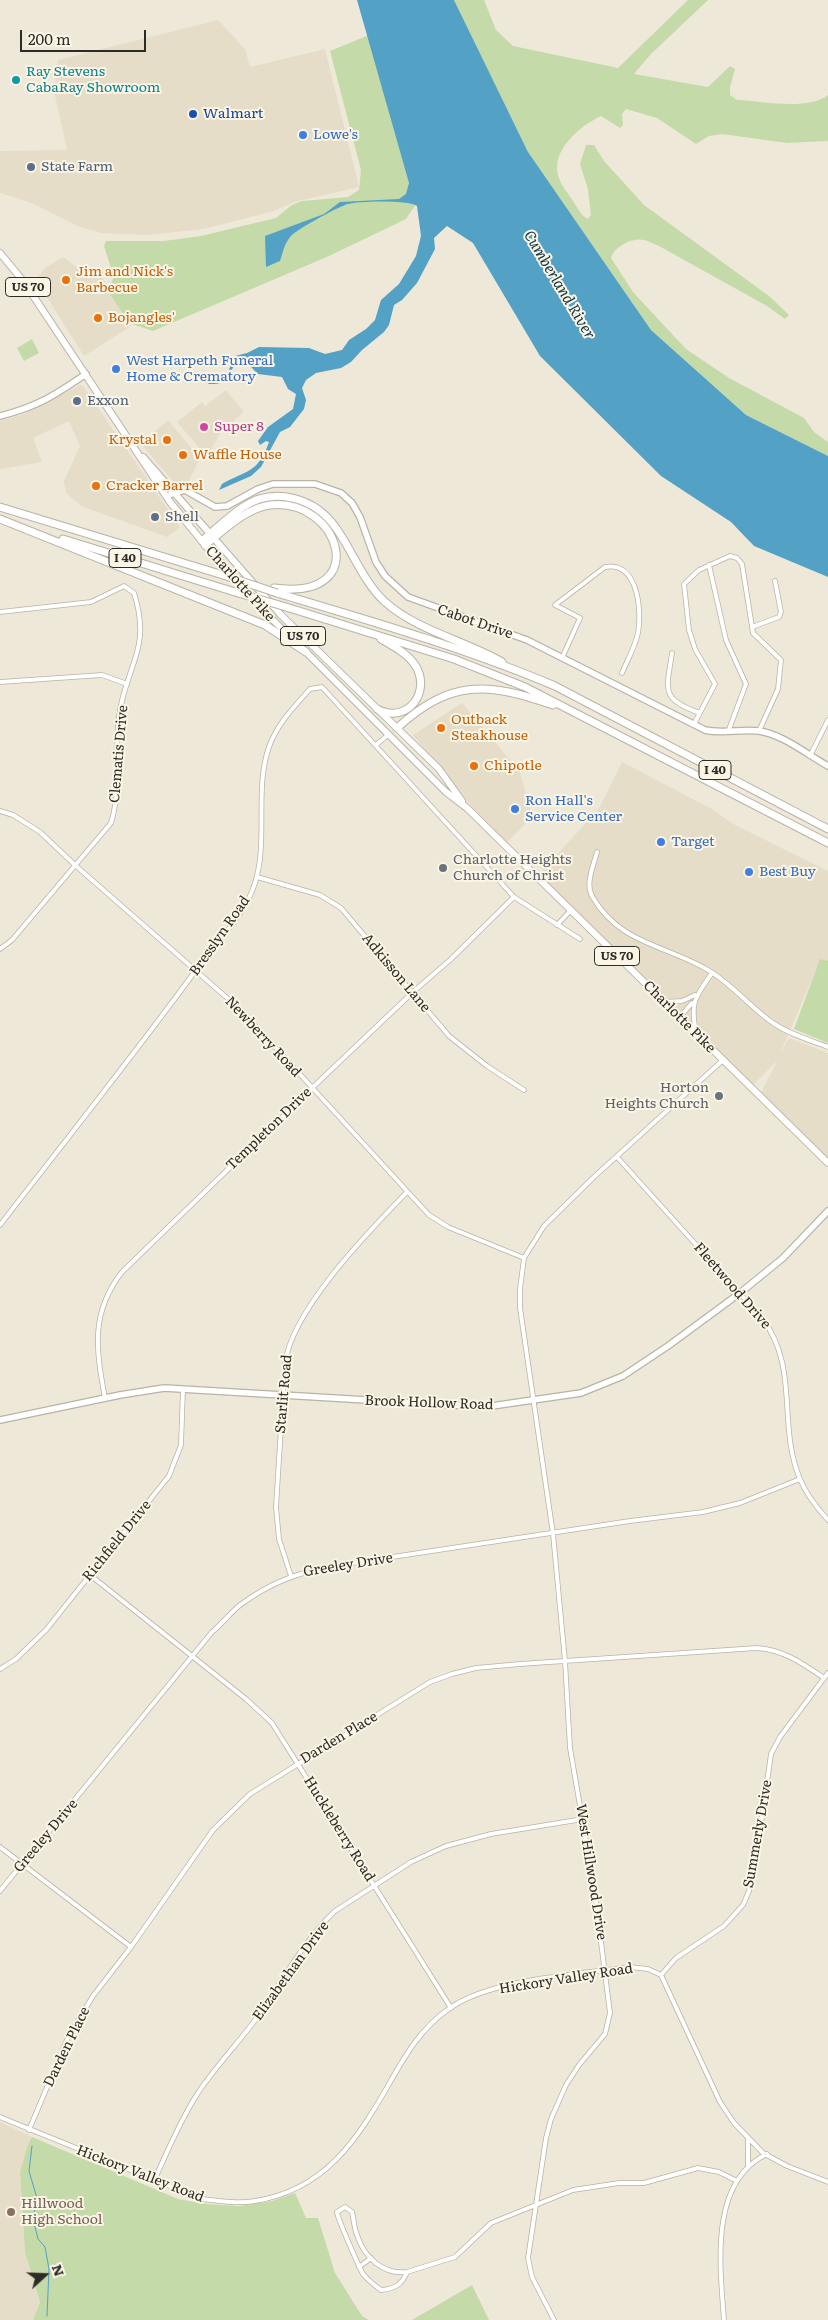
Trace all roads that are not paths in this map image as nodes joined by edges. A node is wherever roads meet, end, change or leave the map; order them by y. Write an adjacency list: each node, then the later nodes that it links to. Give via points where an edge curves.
1 (0, 253): 2 (main road, Charlotte Pike / US 70, via 24,282)
2 (86, 374): 3 (street, via 59,394 34,406); 4 (main road, Charlotte Pike / US 70)
3 (0, 416)
4 (136, 451): 5 (main road, Charlotte Pike / US 70); 6 (main road, Charlotte Pike / US 70)
5 (176, 493): 6 (street, Cabot Drive); 10 (main road, Charlotte Pike / US 70); 20 (street, Cabot Drive, via 185,490 216,507 226,506 273,484 315,484 341,493 360,517 376,562 385,576 408,597 527,640)
6 (166, 496): 11 (main road, Charlotte Pike / US 70)
7 (0, 507): 14 (highway, I 40, bridge)
8 (0, 519): 9 (highway, I 40)
9 (14, 524): 17 (highway, I 40, bridge); 18 (highway, via 265,625)
10 (211, 537): 11 (highway); 14 (highway, via 268,505 290,505 308,511 324,524 333,541 337,562 331,576 304,590); 21 (highway, via 244,506 266,497 288,496 302,500 322,513 335,527 371,586 397,612 488,653); 25 (main road, Charlotte Pike / US 70, via 281,615)
11 (203, 543): 18 (main road, Charlotte Pike / US 70)
12 (709, 565): 16 (street, via 730,556 742,564); 26 (street, via 684,584 688,630 715,684); 32 (street, via 726,640 746,684)
13 (775, 582): 16 (street, via 782,612 779,617)
14 (276, 591): 21 (highway, I 40, via 399,629)
15 (0, 612): 24 (street, Clematis Drive, via 91,602 124,586 134,593 142,626 135,666)
16 (752, 627): 31 (street, via 753,633 781,660 778,689)
17 (370, 632): 25 (highway, via 409,657 418,670 421,685 416,701 400,713 388,714); 27 (highway, I 40, via 454,659 525,687)
18 (306, 652): 33 (main road, Charlotte Pike / US 70)
19 (672, 653): 26 (street, via 667,692 683,706)
20 (562, 658): 22 (street, via 580,618 555,605 605,567 613,566 625,570 633,579 639,612 638,633); 29 (street, Cabot Drive)
21 (518, 671): 39 (highway, I 40, via 555,686)
22 (622, 674)
23 (0, 682): 24 (street, via 102,676)
24 (127, 684): 42 (street, Clematis Drive, via 119,716 117,803 110,823)
25 (377, 709): 30 (main road, Charlotte Pike / US 70)
26 (700, 713): 29 (street)
27 (579, 714): 30 (highway, via 510,691 470,688 418,709); 40 (highway, I 40)
28 (828, 720): 35 (street)
29 (694, 724): 32 (street, Cabot Drive, via 705,730)
30 (397, 728): 33 (main road); 37 (main road, Charlotte Pike / US 70, via 439,769)
31 (759, 731): 32 (street, Cabot Drive); 35 (street, Cabot Drive, via 773,734)
32 (728, 732)
33 (389, 734): 34 (street); 37 (main road, Charlotte Pike / US 70, via 446,792)
34 (376, 744): 43 (street, Bresslyn Road, via 322,687 310,689 294,705 277,729 265,761); 44 (street)
35 (810, 756): 36 (street, Cabot Drive)
36 (828, 766)
37 (467, 808): 45 (main road, Charlotte Pike / US 70)
38 (0, 811): 42 (street, Newberry Road, via 13,814 40,832)
39 (828, 829)
40 (828, 844)
41 (597, 852): 50 (street, via 589,882 590,892 611,920 645,944)
42 (76, 866): 48 (street, Clematis Drive, via 12,940); 49 (street, Newberry Road)
43 (257, 877): 49 (street, Bresslyn Road, via 247,901); 51 (street, Adkisson Lane, via 320,895 341,908)
44 (514, 897): 46 (street); 51 (street, Templeton Drive)
45 (571, 910): 46 (street); 53 (main road, Charlotte Pike / US 70)
46 (558, 925): 47 (street)
47 (580, 939)
48 (0, 948)
49 (197, 970): 59 (street, Newberry Road, via 242,1011); 65 (street, Bresslyn Road)
50 (712, 973): 52 (street); 57 (street, via 788,1032)
51 (413, 992): 59 (street, Templeton Drive); 60 (street, Adkisson Lane, via 449,1036)
52 (696, 995): 53 (street, via 682,1001); 54 (street)
53 (663, 1002): 55 (main road, Charlotte Pike / US 70)
54 (693, 1002): 55 (street); 56 (street)
55 (679, 1018): 56 (main road, Charlotte Pike / US 70)
56 (697, 1036): 58 (main road, Charlotte Pike / US 70)
57 (828, 1047)
58 (723, 1060): 61 (street); 62 (main road, Charlotte Pike / US 70)
59 (311, 1088): 63 (street, Newberry Road); 70 (street, Templeton Drive, via 112,1284 96,1333)
60 (524, 1090)
61 (617, 1157): 66 (street, via 544,1226); 67 (street, Fleetwood Drive)
62 (828, 1163)
63 (407, 1192): 66 (street, Newberry Road, via 436,1220); 69 (street, Starlit Road, via 370,1230 297,1324 286,1352)
64 (828, 1211): 67 (street, Brook Hollow Road, via 783,1258)
65 (0, 1225)
66 (524, 1258): 71 (street, West Hillwood Drive, via 520,1308)
67 (740, 1293): 71 (street, Brook Hollow Road, via 623,1376 581,1393); 73 (street, Fleetwood Drive, via 770,1328 780,1349 790,1439)
68 (183, 1388): 69 (street, Brook Hollow Road); 70 (street, Brook Hollow Road); 76 (street, Richfield Drive, via 181,1445 169,1476)
69 (283, 1395): 71 (street, Brook Hollow Road, via 486,1407); 77 (street, Starlit Road, via 276,1507 279,1539)
70 (105, 1398): 72 (street, Brook Hollow Road)
71 (534, 1401): 75 (street, West Hillwood Drive)
72 (0, 1420)
73 (800, 1479): 74 (street, Fleetwood Drive, via 814,1504); 75 (street, Greeley Drive, via 711,1511)
74 (828, 1520)
75 (553, 1534): 77 (street, Greeley Drive, via 332,1566); 79 (street, West Hillwood Drive)
76 (90, 1575): 78 (street, Huckleberry Road); 80 (street, Richfield Drive, via 31,1647)
77 (291, 1576): 78 (street, Greeley Drive, via 270,1585 239,1606)
78 (192, 1656): 83 (street, Huckleberry Road, via 264,1715); 86 (street, Greeley Drive)
79 (565, 1661): 82 (street, Darden Place, via 757,1648 793,1657); 83 (street, Darden Place, via 476,1668 435,1680); 84 (street, West Hillwood Drive, via 570,1748)
80 (0, 1669)
81 (828, 1672): 82 (street, Summerly Drive)
82 (824, 1678): 91 (street, Summerly Drive, via 771,1754 758,1852 749,1891 742,1905 724,1926 676,1958)
83 (298, 1762): 87 (street, Huckleberry Road); 89 (street, Darden Place, via 250,1794 213,1830)
84 (582, 1819): 87 (street, Elizabethan Drive, via 468,1839 411,1862); 90 (street, West Hillwood Drive)
85 (0, 1847): 86 (street)
86 (22, 1865): 88 (street, Greeley Drive); 89 (street)
87 (375, 1886): 92 (street, Huckleberry Road); 99 (street, Elizabethan Drive, via 328,1918 302,1950 239,2043 196,2096 177,2128)
88 (0, 1891)
89 (131, 1947): 94 (street, Darden Place, via 101,1984 69,2035)
90 (606, 1970): 91 (street, Hickory Valley Road, via 630,1967); 92 (street, Hickory Valley Road, via 488,1991); 101 (street, West Hillwood Drive, via 610,2013 605,2034 579,2065 555,2108 546,2138)
91 (662, 1975): 95 (street, via 720,2102)
92 (451, 2008): 99 (street, Hickory Valley Road, via 414,2040 349,2148 296,2189 271,2198 238,2202 202,2199)
93 (0, 2118): 94 (street, Hickory Valley Road)
94 (28, 2130): 99 (street, Hickory Valley Road)
95 (748, 2140): 96 (street); 97 (street)
96 (767, 2154): 97 (street); 100 (street, via 787,2166)
97 (748, 2165): 98 (street)
98 (735, 2180): 101 (street, via 719,2172 698,2168 644,2182 573,2190); 106 (street, via 723,2218)
99 (154, 2181)
100 (828, 2182)
101 (535, 2204): 104 (street, via 491,2222 455,2257); 105 (street, West Hillwood Drive, via 528,2258 532,2278)
102 (371, 2258): 103 (street); 103 (street, via 356,2234 352,2212 345,2207 340,2209 337,2212 339,2223); 104 (street, via 387,2271)
103 (359, 2267): 104 (street, via 381,2290 397,2286 404,2280)
104 (406, 2272)
105 (554, 2320)
106 (724, 2320)

